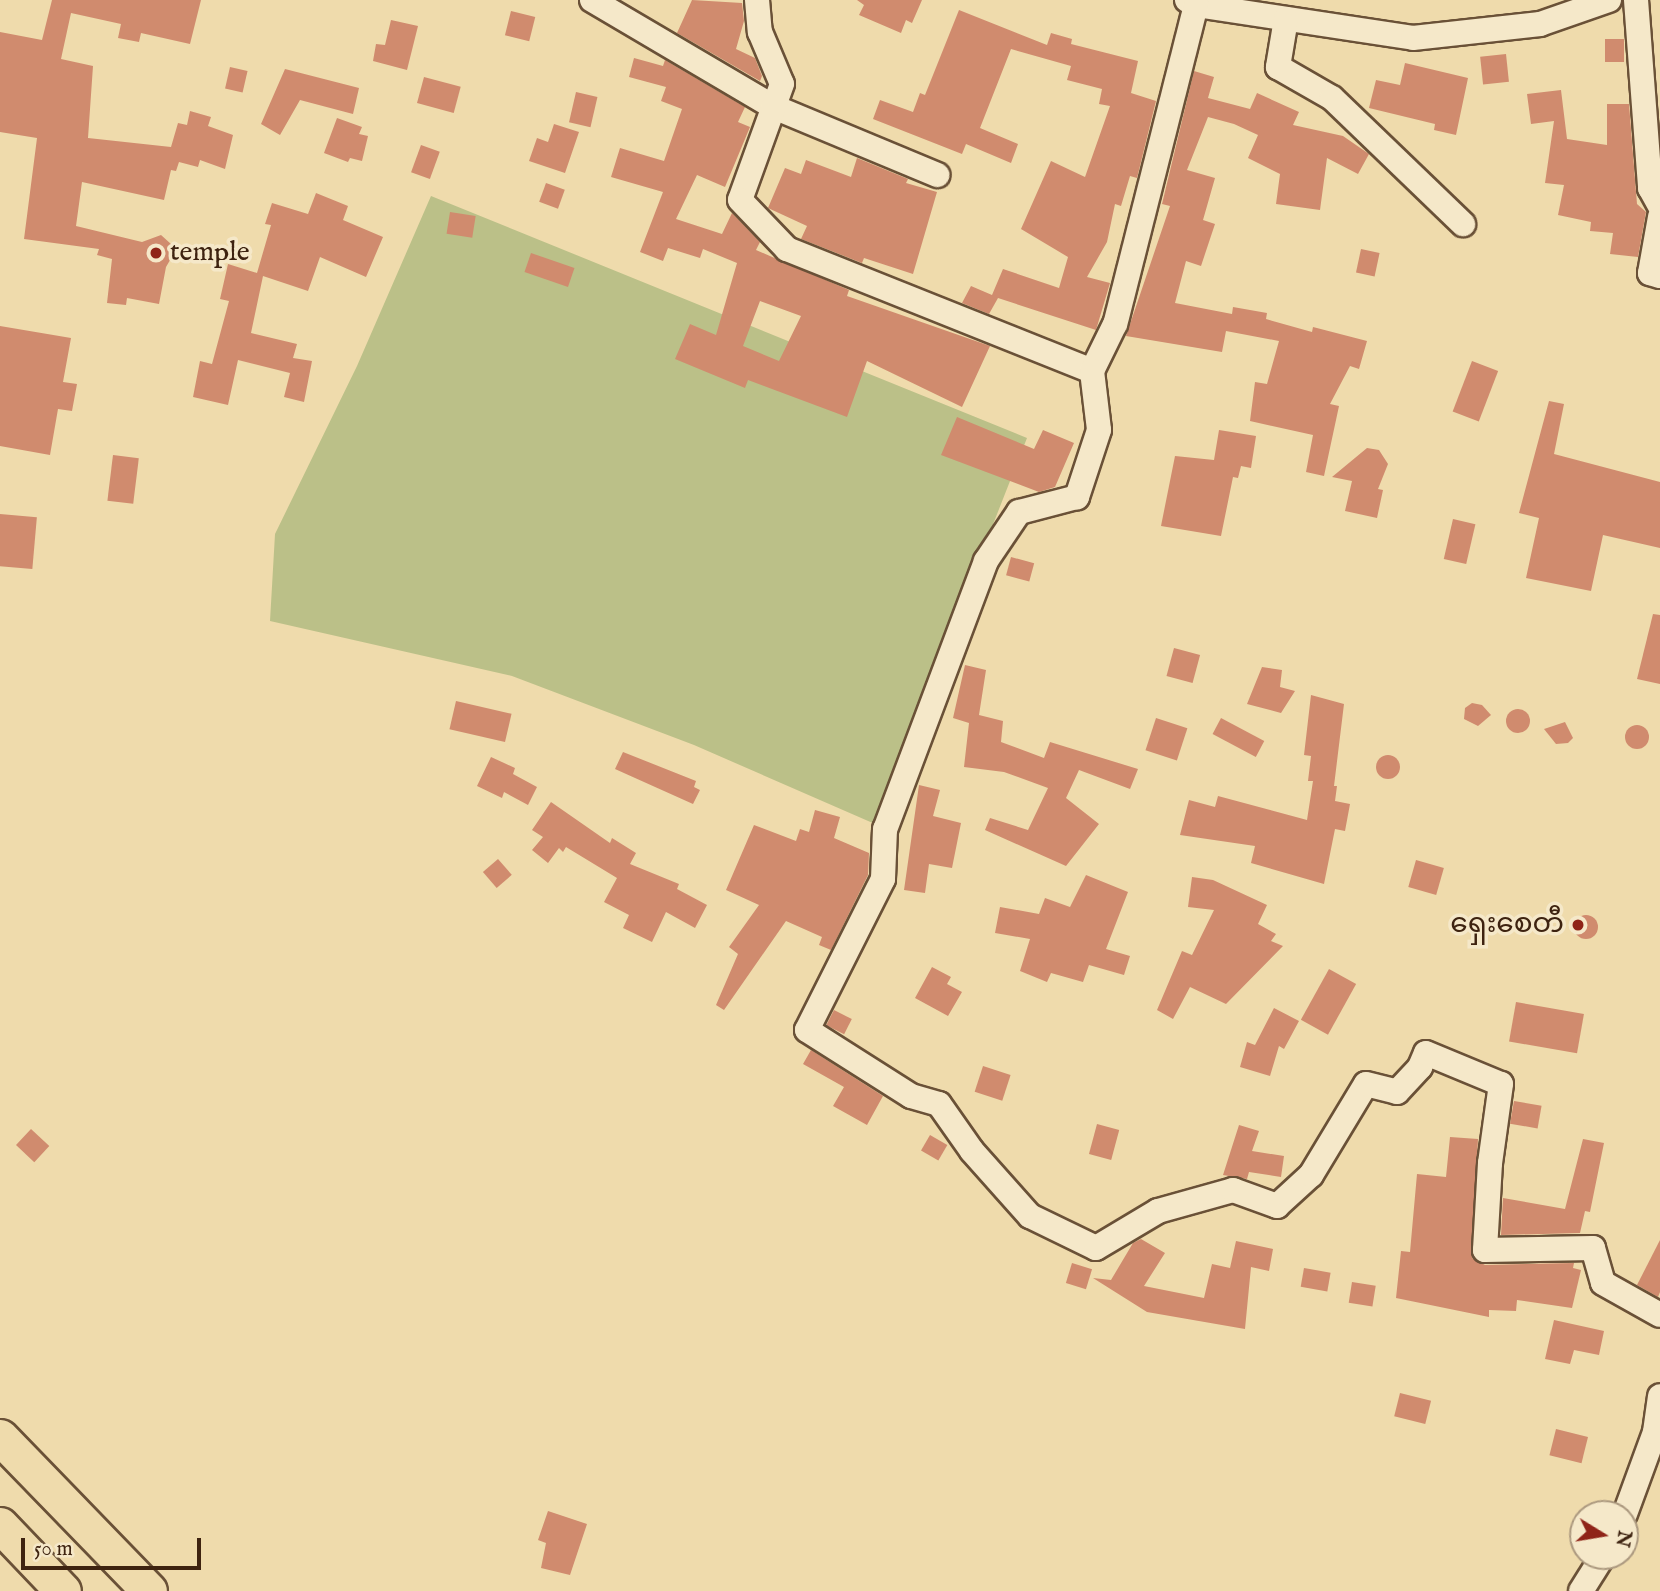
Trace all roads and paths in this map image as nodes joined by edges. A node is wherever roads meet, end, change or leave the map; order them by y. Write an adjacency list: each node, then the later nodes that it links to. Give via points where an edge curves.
1 (592, 0): 7 (street)
2 (757, 0): 7 (street, via 760,32 782,84)
3 (1609, 0): 6 (street, via 1540,24 1413,38)
4 (1636, 0): 9 (street, via 1650,188)
5 (1192, 3): 6 (street); 13 (street, via 1115,324)
6 (1286, 19): 11 (street, via 1278,67 1332,98)
7 (774, 107): 8 (street); 13 (street, via 740,200 787,249)
8 (937, 175)
9 (1660, 206)
10 (1660, 217): 12 (street, via 1650,273)
11 (1464, 224)
12 (1660, 276)
13 (1092, 371): 14 (street, via 1099,430 1077,497 1019,512 986,561 885,830 883,879 807,1030 911,1096 939,1104 972,1151 1030,1216 1096,1248 1158,1211 1233,1190 1278,1206 1311,1175 1366,1084 1397,1092 1420,1067 1426,1053 1501,1084 1485,1250 1593,1248 1602,1283)
14 (1660, 1315)
15 (1660, 1396): 17 (street, via 1655,1432)
16 (0, 1437): 21 (highway)
17 (1630, 1500)
18 (0, 1525): 20 (highway)
19 (1594, 1570): 22 (street)
20 (63, 1591)
21 (149, 1591)
22 (1581, 1591)

